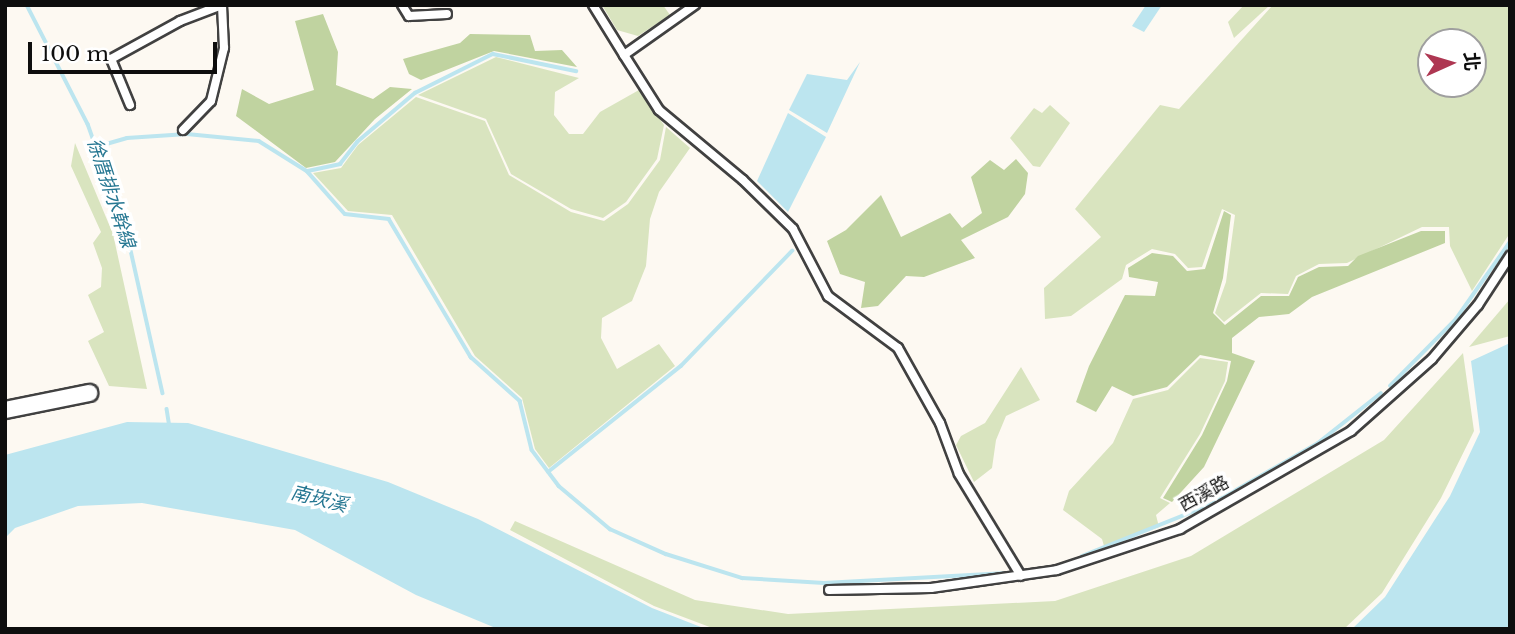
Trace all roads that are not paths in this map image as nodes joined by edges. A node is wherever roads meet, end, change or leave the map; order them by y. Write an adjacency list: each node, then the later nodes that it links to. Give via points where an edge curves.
1 (402, 5): 5 (lane, via 409,16)
2 (593, 5): 6 (lane)
3 (695, 5): 6 (lane)
4 (222, 6): 7 (lane, via 180,21 111,59); 8 (lane, via 224,48 211,101)
5 (447, 14)
6 (624, 55): 12 (lane, via 659,110 793,229 828,296 898,348 940,423 960,474)
7 (130, 105)
8 (183, 130)
9 (1510, 256): 12 (lane, 西溪路, via 1478,305 1432,359 1351,430 1180,529 1057,570)
10 (89, 393): 11 (street)
11 (5, 410)
12 (1021, 576): 13 (lane, 西溪路, via 931,588)
13 (829, 590)

